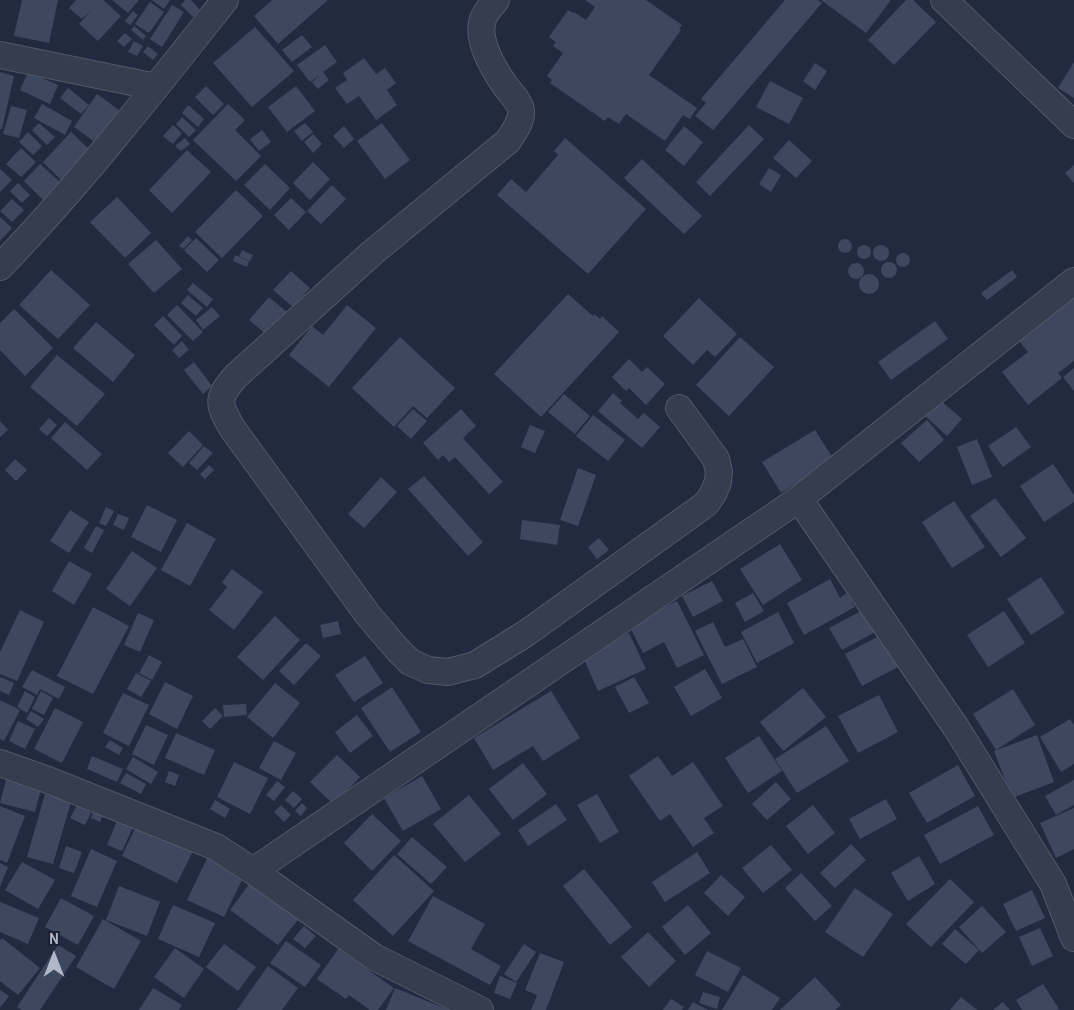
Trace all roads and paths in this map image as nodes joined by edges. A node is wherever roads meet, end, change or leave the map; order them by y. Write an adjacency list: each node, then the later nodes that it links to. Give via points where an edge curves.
1 (225, 0): 5 (street)
2 (496, 0): 9 (street, via 483,19 481,36 521,111 508,141 372,254 236,376 220,400 222,410 368,615 397,649 410,662 428,670 448,672 475,665 515,640 706,504 717,482 716,459)
3 (944, 0): 6 (street)
4 (0, 55): 5 (street)
5 (156, 87): 7 (street)
6 (1074, 125)
7 (0, 267)
8 (1074, 280): 10 (street)
9 (679, 408)
10 (799, 499): 12 (street); 13 (street, via 957,729 1053,884)
11 (0, 763): 12 (street, via 216,848)
12 (253, 871): 14 (street, via 374,957)
13 (1074, 938)
14 (480, 1010)

